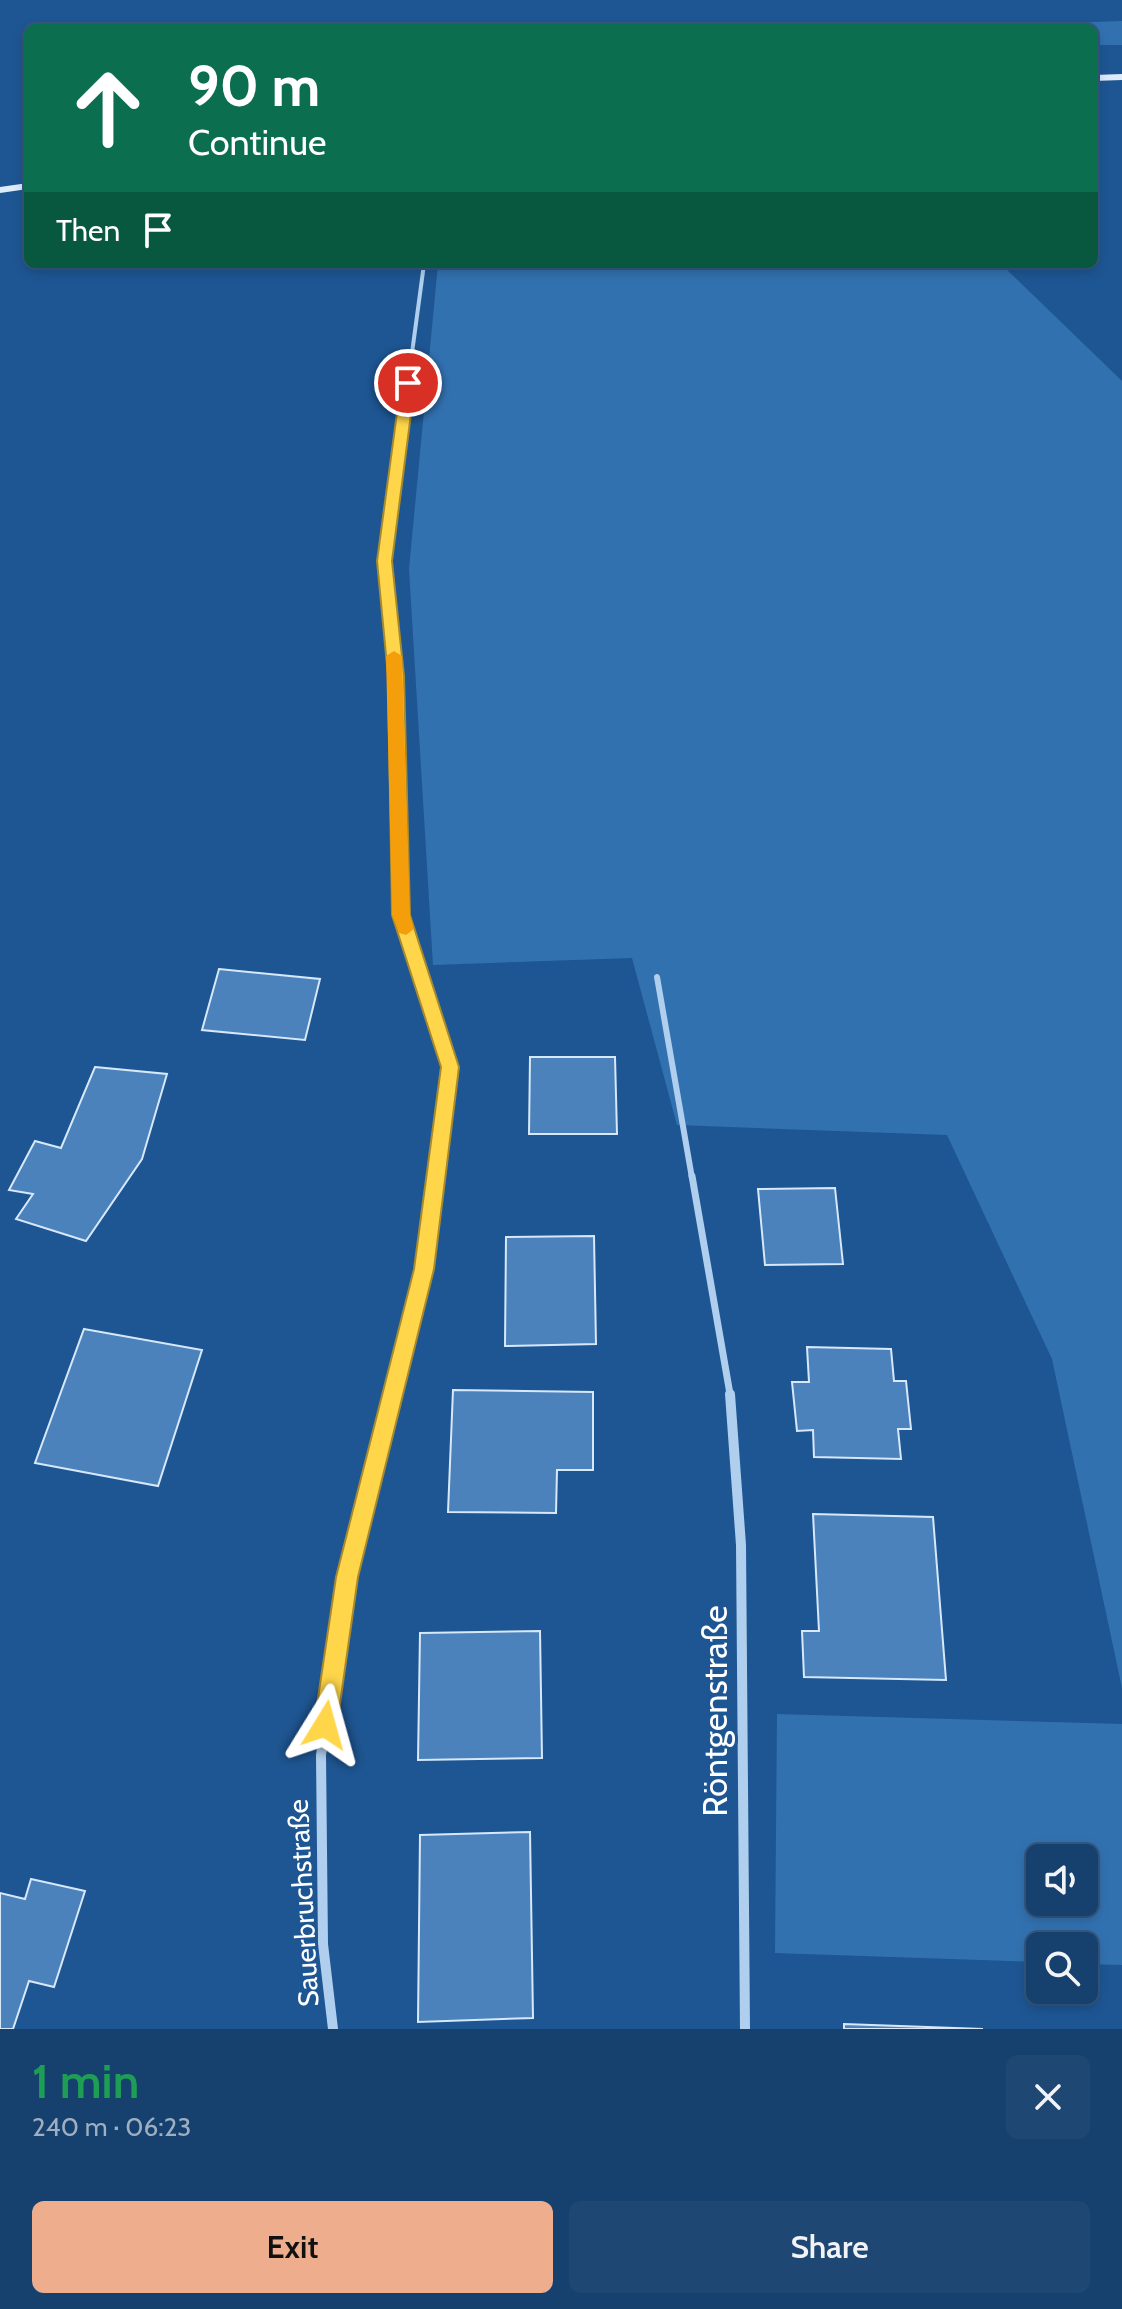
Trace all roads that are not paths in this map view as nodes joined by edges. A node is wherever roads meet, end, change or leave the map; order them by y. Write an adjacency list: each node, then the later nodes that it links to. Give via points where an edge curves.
1 (1122, 77): 2 (street)
2 (1098, 78)
3 (24, 187): 4 (street)
4 (0, 190)
5 (423, 268): 7 (lane, via 384,561 396,676 401,915)
6 (657, 977): 8 (lane)
7 (450, 1067): 9 (street, Sauerbruchstraße, via 424,1269 347,1577 321,1755 323,1944)
8 (730, 1394): 10 (street, Röntgenstraße, via 741,1545)
9 (333, 2029)
10 (745, 2029)

